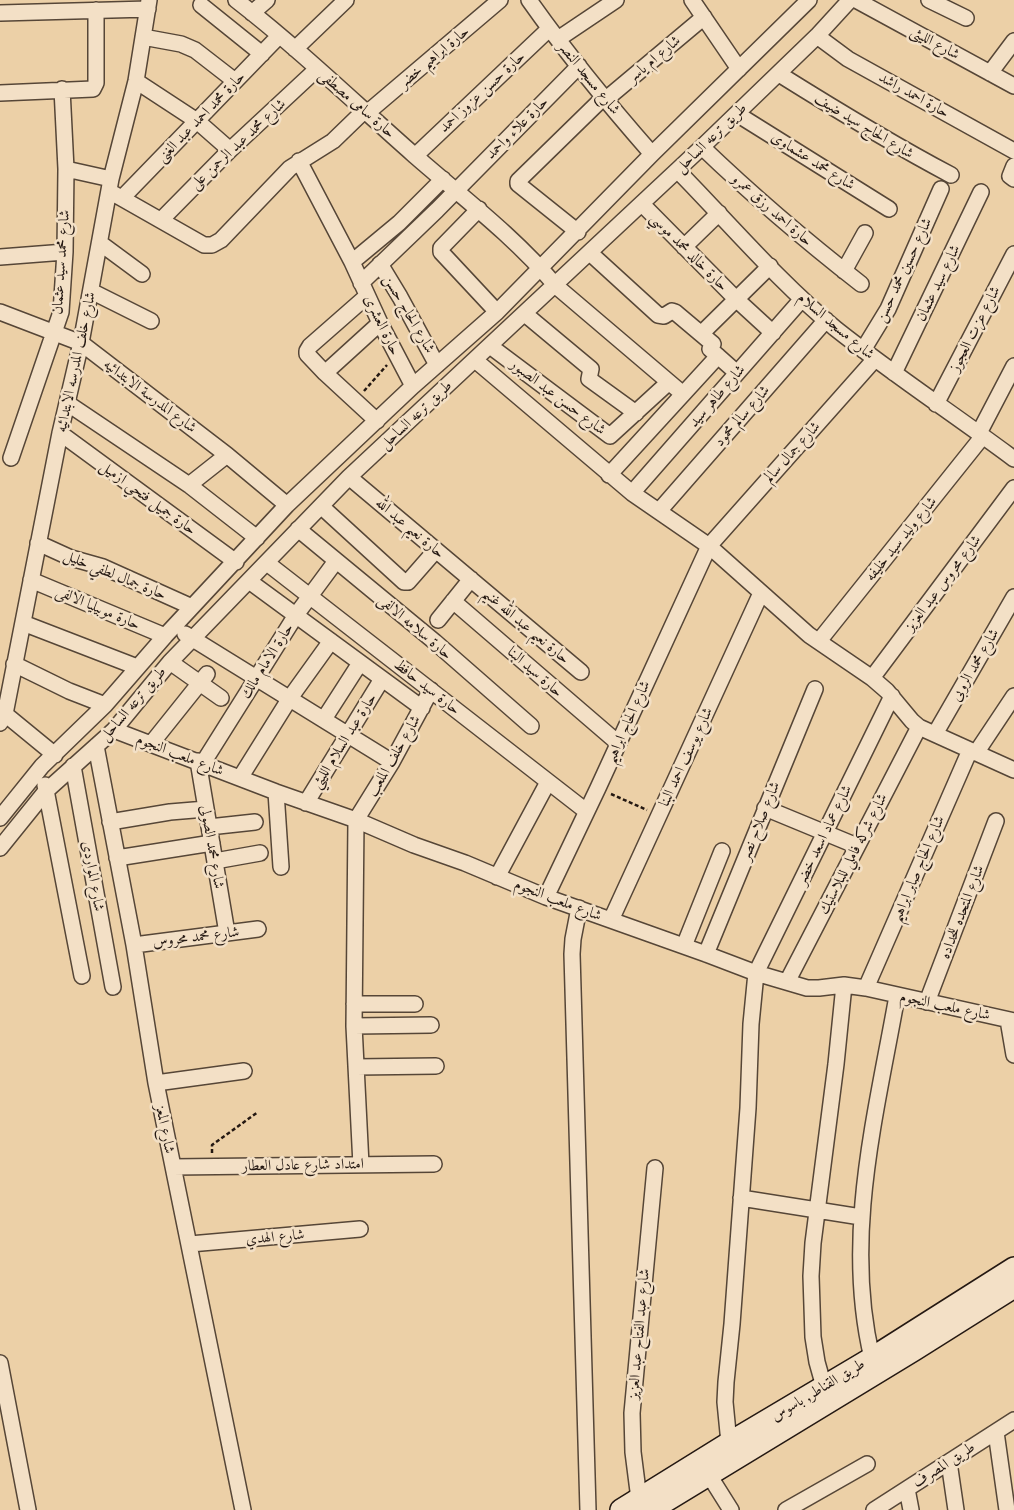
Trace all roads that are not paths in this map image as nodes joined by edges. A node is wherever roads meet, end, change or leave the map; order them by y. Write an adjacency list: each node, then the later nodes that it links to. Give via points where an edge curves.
1 (236, 0): 16 (street, حارة سامى مصطفى)
2 (267, 0): 16 (street)
3 (346, 0): 24 (street)
4 (500, 0): 37 (street, حارة ابراهيم خضر)
5 (529, 0): 19 (street, شارع مسجد النصر)
6 (616, 0): 19 (street, حارة حسن عزوز احمد)
7 (692, 0): 17 (street)
8 (809, 0): 28 (street, طريق ترعه الساحل)
9 (850, 0): 21 (street, طريق ترعه الساحل)
10 (856, 0): 29 (street, شارع الليثى)
11 (930, 0): 18 (street)
12 (148, 5): 14 (street); 22 (street, شارع خلف المدرسه الابتدائيه)
13 (201, 5): 25 (street)
14 (96, 10): 15 (street); 34 (street, via 96,83 93,89)
15 (0, 13)
16 (252, 13): 20 (street, حارة سامى مصطفى)
17 (704, 17): 28 (street); 36 (street, شارع ام ياسر)
18 (966, 18)
19 (554, 34): 26 (street, شارع مسجد النصر); 44 (street, حارة حسن عزوز احمد)
20 (279, 36): 24 (street, حارة سامى مصطفى); 25 (street, حارة محمد احمد عبد الغنى)
21 (817, 36): 30 (street, طريق ترعه الساحل); 42 (street, حارة احمد راشد, via 848,59)
22 (143, 38): 31 (street, شارع خلف المدرسه الابتدائيه); 32 (street, via 181,44 195,50)
23 (1014, 41): 29 (street)
24 (294, 50): 27 (street, حارة سامى مصطفى)
25 (262, 54): 32 (street, حارة محمد احمد عبد الغنى)
26 (579, 66): 36 (street, شارع مسجد النصر); 54 (street, حارة علاء واحمد)
27 (317, 69): 37 (street, حارة سامى مصطفى); 41 (street, شارع محمد عبد الرحمن على)
28 (739, 69): 43 (street, طريق ترعه الساحل)
29 (990, 72): 33 (street, شارع الليثى)
30 (779, 74): 38 (street, طريق ترعه الساحل); 49 (street, شارع الحاج سيد ضيف, via 860,125)
31 (136, 81): 39 (street); 52 (street, شارع خلف المدرسه الابتدائيه)
32 (236, 81): 39 (street, حارة محمد احمد عبد الغنى)
33 (1014, 86)
34 (62, 89): 35 (street); 47 (street, شارع محمد سيد عثمان)
35 (0, 93)
36 (604, 99): 43 (street, شارع مسجد النصر); 61 (street, شارع ام ياسر, via 518,183)
37 (366, 112): 44 (street, حارة سامى مصطفى); 45 (street, حارة ابراهيم خضر, via 333,141)
38 (737, 114): 40 (street, طريق ترعه الساحل); 57 (street, شارع محمد عشماوى)
39 (197, 121): 41 (street); 52 (street, حارة محمد احمد عبد الغنى)
40 (702, 147): 48 (street, طريق ترعه الساحل); 73 (street, حارة احمد رزق عمرو, via 747,190)
41 (230, 150): 60 (street, شارع محمد عبد الرحمن على)
42 (1014, 151)
43 (652, 154): 61 (street, طريق ترعه الساحل)
44 (415, 156): 51 (street, حارة سامى مصطفى)
45 (299, 161): 60 (street, حارة ابراهيم خضر, via 221,240 212,245 201,243); 69 (street, حارة العشرى)
46 (1014, 166): 50 (street, via 1010,176)
47 (66, 169): 52 (street); 65 (street, شارع محمد سيد عثمان)
48 (678, 171): 56 (street, طريق ترعه الساحل); 59 (street, شارع مسجد السلام)
49 (951, 175)
50 (1014, 179)
51 (443, 180): 54 (street, حارة سامى مصطفى); 69 (street)
52 (114, 189): 60 (street); 63 (street, شارع خلف المدرسه الابتدائيه)
53 (941, 189): 92 (street, شارع حسين محمد حسن)
54 (456, 190): 58 (street, حارة سامى مصطفى); 70 (street, حارة علاء واحمد)
55 (981, 192): 99 (street, شارع سيد عثمان)
56 (642, 204): 64 (street, حارة خالد محمد موسي); 66 (street, طريق ترعه الساحل)
57 (889, 208)
58 (479, 209): 72 (street, حارة سامى مصطفى); 82 (street, via 441,248 441,252)
59 (719, 213): 64 (street); 71 (street, شارع مسجد السلام)
60 (161, 220)
61 (578, 232): 72 (street, طريق ترعه الساحل)
62 (865, 233): 73 (street)
63 (100, 243): 74 (street); 78 (street, شارع خلف المدرسه الابتدائيه)
64 (684, 247): 79 (street, حارة خالد محمد موسي)
65 (65, 252): 68 (street); 87 (street, شارع محمد سيد عثمان, via 61,312)
66 (590, 253): 76 (street, طريق ترعه الساحل); 89 (street, via 658,314 664,316 672,311)
67 (1014, 254): 105 (street, شارع عزت العجوز)
68 (0, 257)
69 (352, 262): 77 (street, حارة العشرى)
70 (380, 264): 77 (street, حارة علاء واحمد); 95 (street, شارع الحاج حسن)
71 (770, 266): 79 (street); 80 (street, شارع مسجد السلام)
72 (540, 267): 76 (street, حارة سامى مصطفى); 82 (street, طريق ترعه الساحل)
73 (844, 271): 75 (street, حارة احمد رزق عمرو)
74 (142, 274)
75 (861, 284)
76 (556, 286): 83 (street, طريق ترعه الساحل); 100 (street, حارة سامى مصطفى)
77 (364, 289): 86 (street, حارة العشرى); 97 (street, حارة علاء واحمد, via 307,351)
78 (91, 292): 85 (street); 90 (street, شارع خلف المدرسه الابتدائيه)
79 (736, 299): 88 (street, حارة خالد محمد موسي); 89 (street)
80 (802, 299): 84 (street, شارع مسجد السلام); 88 (street, شارع طاهر سيد)
81 (0, 312): 87 (street, شارع المدرسة الابتدائيه)
82 (497, 312): 95 (street, طريق ترعه الساحل)
83 (525, 314): 91 (street, طريق ترعه الساحل); 106 (street, via 591,369 589,379)
84 (826, 320): 92 (street, شارع مسجد السلام); 120 (street, شارع سالم محمود)
85 (151, 321)
86 (380, 323): 97 (street); 101 (street, حارة العشرى)
87 (53, 332): 90 (street, شارع المدرسة الابتدائيه); 111 (street, شارع محمد سيد عثمان)
88 (773, 333): 98 (street, شارع طاهر سيد)
89 (701, 334): 93 (street, via 712,344 710,349)
90 (81, 343): 104 (street, شارع خلف المدرسه الابتدائيه); 110 (street, شارع المدرسة الابتدائيه)
91 (490, 346): 94 (street, طريق ترعه الساحل); 106 (street, شارع حسن عبد الصبور, via 610,436)
92 (869, 354): 99 (street, شارع مسجد السلام); 124 (street, شارع جمال سالم)
93 (718, 356): 98 (street); 102 (street)
94 (475, 360): 113 (street); 114 (street, طريق ترعه الساحل)
95 (437, 365): 101 (street, طريق ترعه الساحل)
96 (1014, 366): 109 (street, شارع وليد سيد خليفه)
97 (325, 373): 107 (street)
98 (737, 373): 103 (street, شارع طاهر سيد)
99 (894, 373): 105 (street, شارع مسجد السلام)
100 (669, 382): 102 (street, حارة سامى مصطفى); 106 (street, شارع حسن عبد الصبور)
101 (413, 386): 107 (street, طريق ترعه الساحل)
102 (688, 389): 103 (street, حارة سامى مصطفى); 113 (street)
103 (713, 401): 117 (street, شارع طاهر سيد)
104 (67, 403): 108 (street, شارع خلف المدرسه الابتدائيه); 115 (street)
105 (936, 404): 109 (street, شارع مسجد السلام)
106 (636, 413)
107 (377, 421): 118 (street, طريق ترعه الساحل)
108 (60, 434): 123 (street, شارع خلف المدرسه الابتدائيه); 127 (street, حارة جميل فتحي ازميل)
109 (981, 435): 112 (street, شارع مسجد السلام); 143 (street, شارع وليد سيد خليفه)
110 (227, 455): 115 (street); 118 (street, شارع المدرسة الابتدائيه)
111 (11, 458)
112 (1014, 459)
113 (610, 475): 117 (street)
114 (350, 477): 119 (street, طريق ترعه الساحل); 125 (street, حارة نعيم عبد الله)
115 (189, 486): 122 (street)
116 (1014, 488): 151 (street, شارع محروس عبد العزيز)
117 (632, 493): 120 (street)
118 (287, 505): 122 (street, طريق ترعه الساحل)
119 (322, 507): 121 (street, طريق ترعه الساحل); 125 (street, via 404,582 408,582)
120 (659, 511): 124 (street)
121 (298, 530): 126 (street, حارة سلامه الالفى); 128 (street, طريق ترعه الساحل)
122 (257, 538): 127 (street, طريق ترعه الساحل)
123 (38, 542): 130 (street, شارع خلف المدرسه الابتدائيه); 136 (street, حارة جمال لطفي خليل)
124 (709, 546): 132 (street); 168 (street, شارع الحاج ابراهيم)
125 (436, 550): 129 (street, حارة نعيم عبد الله)
126 (336, 561): 133 (street, حارة الامام مالك); 163 (street, حارة سلامه الالفى)
127 (236, 562): 136 (street, طريق ترعه الساحل)
128 (267, 563): 131 (street, طريق ترعه الساحل); 133 (street, حارة سيد حافظ)
129 (471, 579): 135 (street); 148 (street, حارة نعيم عبد الله غنيم)
130 (31, 580): 139 (street, شارع خلف المدرسه الابتدائيه); 140 (street, حارة موبيليا الالفى)
131 (249, 581): 137 (street); 141 (street, طريق ترعه الساحل)
132 (761, 593): 143 (street); 204 (street, شارع يوسف احمد البنا)
133 (310, 596): 137 (street, حارة الامام مالك); 154 (street, حارة سيد حافظ)
134 (1014, 597): 167 (street, شارع محمد الروبى)
135 (453, 602): 138 (street); 168 (street, حارة سيد البنا)
136 (192, 607): 140 (street, طريق ترعه الساحل)
137 (296, 615): 142 (street); 150 (street, حارة الامام مالك)
138 (438, 620)
139 (22, 623): 146 (street, شارع خلف المدرسه الابتدائيه); 147 (street)
140 (170, 631): 141 (street, حارة موبيليا الالفى); 147 (street, طريق ترعه الساحل)
141 (193, 638): 144 (street, طريق ترعه الساحل); 150 (street, حارة موبيليا الالفى)
142 (331, 641): 145 (street); 158 (street)
143 (819, 641): 151 (street)
144 (170, 662): 149 (street); 165 (street, طريق ترعه الساحل)
145 (360, 663): 152 (street); 162 (street)
146 (14, 664): 159 (street); 161 (street, شارع خلف المدرسه الابتدائيه)
147 (137, 667): 159 (street, طريق ترعه الساحل)
148 (581, 672)
149 (204, 678): 157 (street); 169 (street)
150 (256, 678): 158 (street, حارة موبيليا الالفى); 173 (street, حارة الامام مالك)
151 (872, 678): 155 (street)
152 (382, 679): 160 (street); 166 (street, حارة عبد السلام الليثي)
153 (814, 689): 184 (street, شارع صلاح نصر)
154 (431, 690): 160 (street, شارع خلف الملعب); 179 (street, حارة سيد حافظ)
155 (892, 696): 164 (street); 192 (street, شارع عماد اسعد خضر)
156 (1014, 696): 171 (street, شارع الحاج صابر ابراهيم)
157 (221, 698)
158 (290, 698): 162 (street, حارة موبيليا الالفى); 178 (street)
159 (105, 705): 172 (street, طريق ترعه الساحل)
160 (422, 708): 174 (street, شارع خلف الملعب)
161 (2, 719): 172 (street)
162 (324, 719): 166 (street, حارة موبيليا الالفى)
163 (531, 726)
164 (919, 727): 167 (street); 194 (street, شارع شركه فاملي للبلاستيك)
165 (114, 730): 169 (street, شارع ملعب النجوم); 170 (street, طريق ترعه الساحل)
166 (348, 734): 174 (street, حارة موبيليا الالفى); 182 (street, حارة عبد السلام الليثي)
167 (935, 734): 171 (street)
168 (618, 743): 185 (street, شارع الحاج ابراهيم)
169 (151, 744): 173 (street, شارع ملعب النجوم)
170 (96, 746): 176 (street, طريق ترعه الساحل); 188 (street, شارع المعز)
171 (973, 751): 177 (street); 215 (street, شارع الحاج صابر ابراهيم)
172 (55, 755): 175 (street, طريق ترعه الساحل)
173 (200, 762): 178 (street, شارع ملعب النجوم); 183 (street, شارع محمد الصولى)
174 (392, 762): 187 (street, شارع خلف الملعب)
175 (42, 766): 180 (street); 186 (street, طريق ترعه الساحل)
176 (73, 766): 180 (street, طريق ترعه الساحل); 214 (street, شارع المواردى)
177 (1014, 770)
178 (240, 778): 181 (street, شارع ملعب النجوم)
179 (548, 782): 185 (street, حارة سيد حافظ); 201 (street)
180 (46, 791): 195 (street, طريق ترعه الساحل); 211 (street)
181 (276, 792): 182 (street, شارع ملعب النجوم); 200 (street)
182 (306, 803): 187 (street, شارع ملعب النجوم)
183 (206, 808): 188 (street); 191 (street, شارع محمد الصولى)
184 (765, 808): 192 (street); 209 (street, شارع صلاح نصر)
185 (586, 811): 202 (street, شارع الحاج ابراهيم)
186 (0, 818)
187 (356, 820): 201 (street, شارع ملعب النجوم); 218 (street)
188 (110, 822): 198 (street, شارع المعز)
189 (255, 822): 191 (street)
190 (996, 822): 217 (street, شارع المتحده للحداده)
191 (209, 827): 193 (street, شارع محمد الصولى)
192 (824, 833): 194 (street); 210 (street, شارع عماد اسعد خضر)
193 (212, 843): 198 (street); 199 (street, شارع محمد الصولى)
194 (857, 846): 212 (street, شارع شركه فاملي للبلاستيك)
195 (0, 848)
196 (722, 851): 208 (street)
197 (260, 853): 199 (street)
198 (118, 858): 207 (street, شارع المعز)
199 (215, 861): 206 (street, شارع محمد الصولى)
200 (281, 867)
201 (497, 876): 202 (street, شارع ملعب النجوم)
202 (546, 897): 203 (street, شارع ملعب النجوم)
203 (579, 908): 204 (street, شارع ملعب النجوم); 252 (street, via 572,954)
204 (611, 920): 208 (street, شارع ملعب النجوم)
205 (258, 929): 206 (street, شارع محمد محروس)
206 (227, 933): 207 (street, شارع محمد محروس)
207 (134, 945): 227 (street, شارع المعز)
208 (684, 946): 209 (street, شارع ملعب النجوم)
209 (706, 954): 210 (street, شارع ملعب النجوم)
210 (756, 973): 212 (street, شارع ملعب النجوم); 232 (street)
211 (82, 976)
212 (787, 982): 213 (street, شارع ملعب النجوم, via 813,988)
213 (844, 985): 215 (street, شارع ملعب النجوم); 233 (street)
214 (113, 987)
215 (866, 988): 216 (street, شارع ملعب النجوم)
216 (897, 996): 217 (street, شارع ملعب النجوم); 234 (street, via 869,1151)
217 (928, 1002): 220 (street, شارع ملعب النجوم)
218 (354, 1004): 219 (street); 222 (street)
219 (415, 1004)
220 (1011, 1021): 223 (street)
221 (431, 1025): 222 (street)
222 (354, 1026): 225 (street)
223 (1014, 1055)
224 (436, 1066): 225 (street)
225 (356, 1067): 228 (street)
226 (244, 1071): 227 (street)
227 (156, 1083): 230 (street, شارع المعز)
228 (361, 1164): 229 (street, امتداد شارع عادل العطار); 230 (street, امتداد شارع عادل العطار)
229 (434, 1164)
230 (173, 1167): 236 (street, شارع المعز)
231 (655, 1168): 249 (street, شارع عبد الفتاح عبد العزيز, via 632,1413)
232 (741, 1198): 233 (street); 244 (street, via 725,1402)
233 (817, 1209): 234 (street); 241 (street, via 812,1276 813,1337)
234 (861, 1216): 239 (street, via 862,1301)
235 (360, 1230): 236 (street, شارع الهدي)
236 (190, 1244): 251 (street, شارع المعز)
237 (1014, 1268): 239 (main road, طريق القناطر, باسوس)
238 (1014, 1287): 247 (main road, طريق القناطر, باسوس)
239 (872, 1358): 241 (main road, طريق القناطر, باسوس)
240 (0, 1363): 250 (street)
241 (824, 1387): 244 (main road, طريق القناطر, باسوس)
242 (1014, 1420): 243 (street, طريق المصرف)
243 (996, 1432): 245 (street, طريق المصرف); 258 (street)
244 (729, 1443): 249 (main road, طريق القناطر, باسوس)
245 (949, 1462): 248 (street, طريق المصرف); 257 (street)
246 (867, 1464): 254 (street)
247 (710, 1475): 249 (main road, طريق القناطر, باسوس); 253 (street)
248 (908, 1489): 255 (street, طريق المصرف); 256 (street)
249 (637, 1506)
250 (28, 1510)
251 (243, 1510)
252 (588, 1510)
253 (731, 1510)
254 (786, 1510)
255 (874, 1510)
256 (910, 1510)
257 (956, 1510)
258 (1007, 1510)

